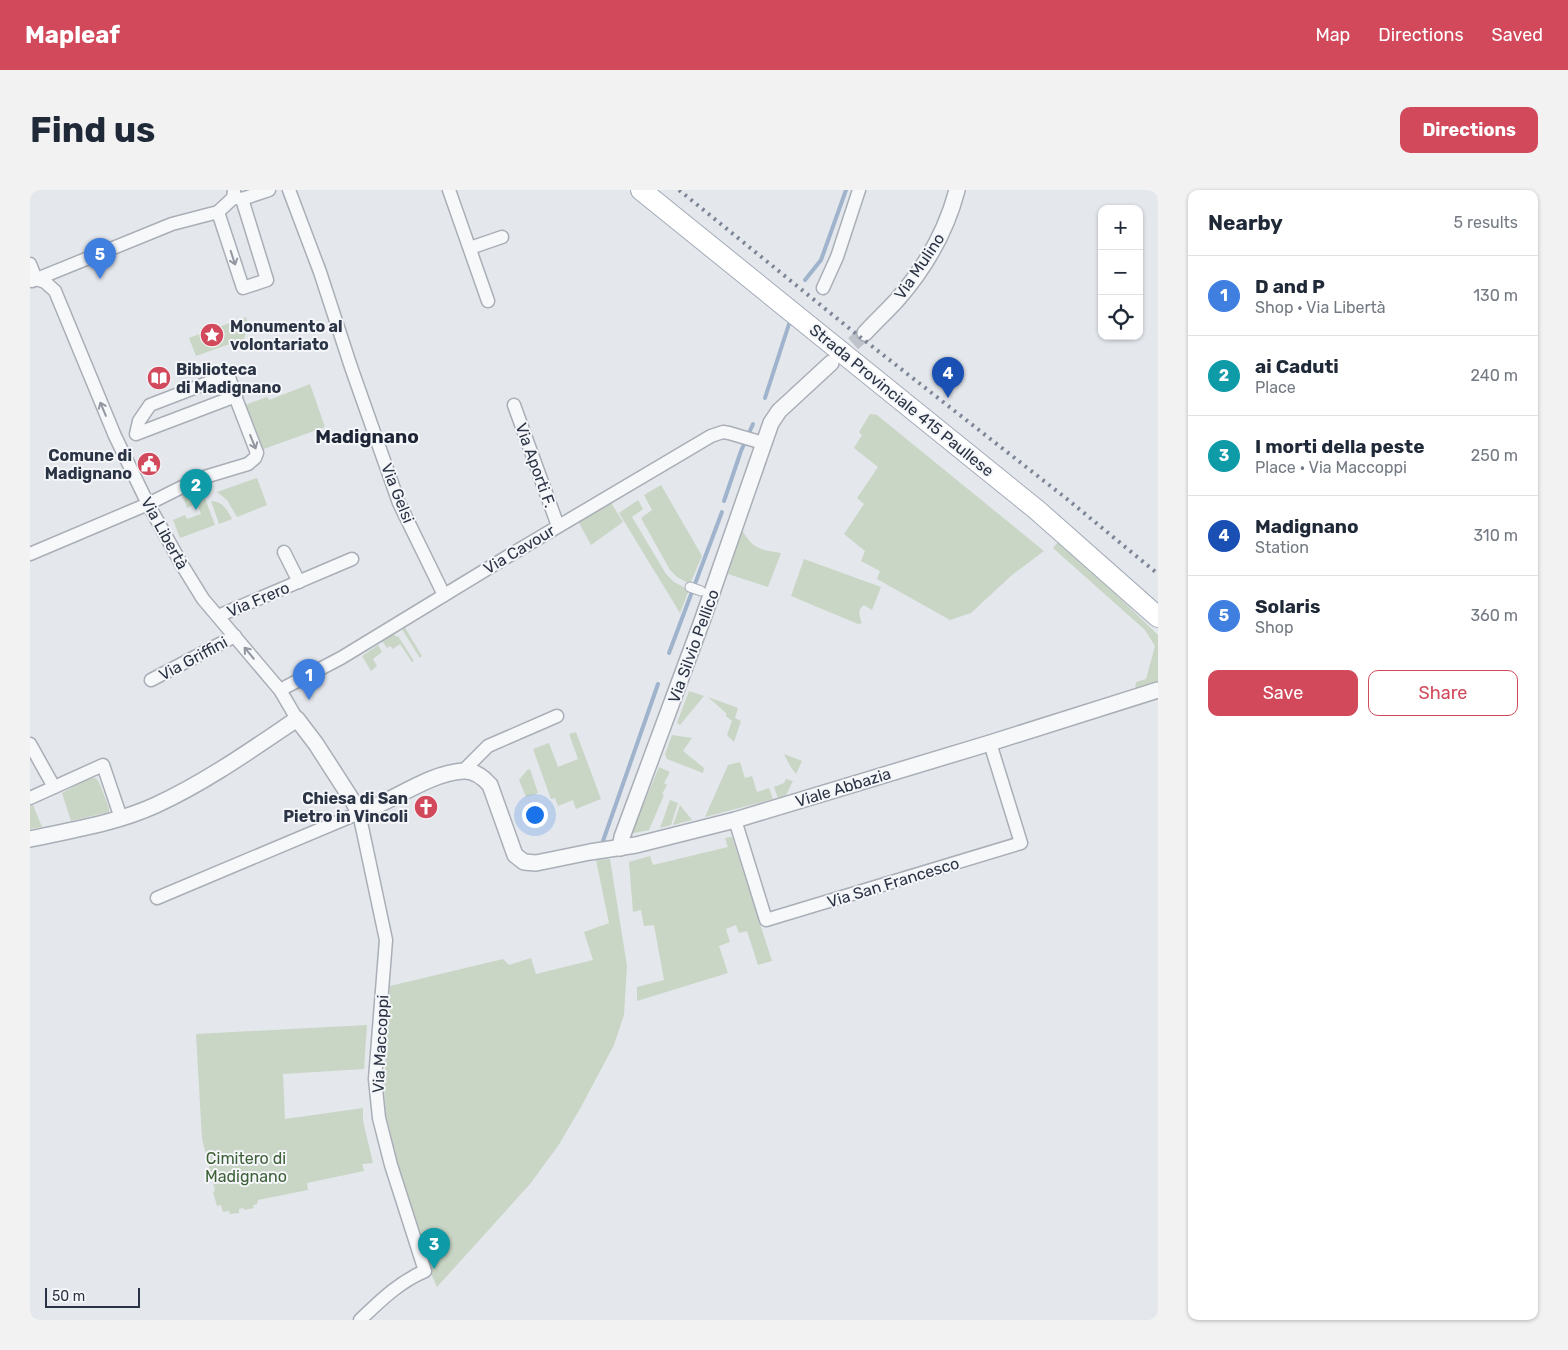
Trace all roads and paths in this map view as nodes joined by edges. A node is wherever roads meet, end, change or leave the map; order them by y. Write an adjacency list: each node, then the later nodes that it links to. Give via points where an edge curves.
1 (268, 190): 7 (street)
2 (289, 190): 30 (street, Via Gelsi, via 399,503)
3 (450, 190): 10 (street)
4 (641, 190): 32 (main road, Strada Provinciale 415 Paullese, via 1038,510)
5 (859, 190): 13 (street)
6 (957, 190): 15 (street, Via Mulino, via 947,222 930,254 907,288)
7 (237, 195): 8 (street); 8 (street, one-way to 7, via 243,288 267,280)
8 (218, 212): 12 (street, via 172,224)
9 (502, 237): 10 (street)
10 (470, 248): 14 (street)
11 (30, 264): 12 (street)
12 (33, 280): 20 (street, Via Libertà, one-way to 12, via 55,291 45,282)
13 (823, 288)
14 (488, 301)
15 (865, 333)
16 (832, 363): 21 (street, via 779,411)
17 (235, 396): 19 (street); 19 (street, via 228,375 158,401 150,405); 22 (street, one-way to 22, via 257,453 255,458 248,464 198,479)
18 (514, 405): 23 (street, Via Aporti F.)
19 (136, 434): 20 (street)
20 (115, 436): 22 (street, Via Libertà)
21 (759, 442): 23 (street, Via Cavour, via 723,432 711,436); 48 (street, Via Silvio Pellico, via 702,621)
22 (148, 504): 25 (street); 31 (street, Via Libertà, via 203,599)
23 (558, 526): 30 (street, Via Cavour)
24 (284, 552): 27 (street, Via Frero)
25 (30, 554)
26 (352, 559): 27 (street, Via Frero)
27 (298, 582): 31 (street, Via Frero)
28 (690, 587): 29 (street)
29 (701, 591)
30 (444, 595): 35 (street, Via Cavour, via 341,658)
31 (218, 616): 33 (street, Via Libertà)
32 (1158, 617)
33 (235, 636): 34 (street, Via Griffini); 35 (street, Via Libertà, one-way to 33)
34 (151, 680)
35 (280, 690): 38 (street, Via Libertà)
36 (1158, 690): 39 (street, Viale Abbazia)
37 (557, 716): 41 (street, via 488,746)
38 (297, 719): 44 (street); 45 (street, via 228,766 156,805)
39 (990, 743): 46 (street, Viale Abbazia); 46 (street, Via San Francesco, via 1021,843 766,920)
40 (30, 744): 42 (street)
41 (464, 770): 44 (street, via 435,778); 48 (street, Viale Abbazia, via 481,775 490,785 515,855 524,862 536,863)
42 (54, 787): 43 (street); 45 (street, via 103,765)
43 (30, 798)
44 (359, 813): 49 (street); 50 (street, Via Maccoppi, via 386,940 376,1080 379,1118 425,1271 390,1291)
45 (122, 818): 47 (street)
46 (735, 820): 48 (street, Viale Abbazia)
47 (30, 839)
48 (620, 848)
49 (157, 898)
50 (360, 1320)

